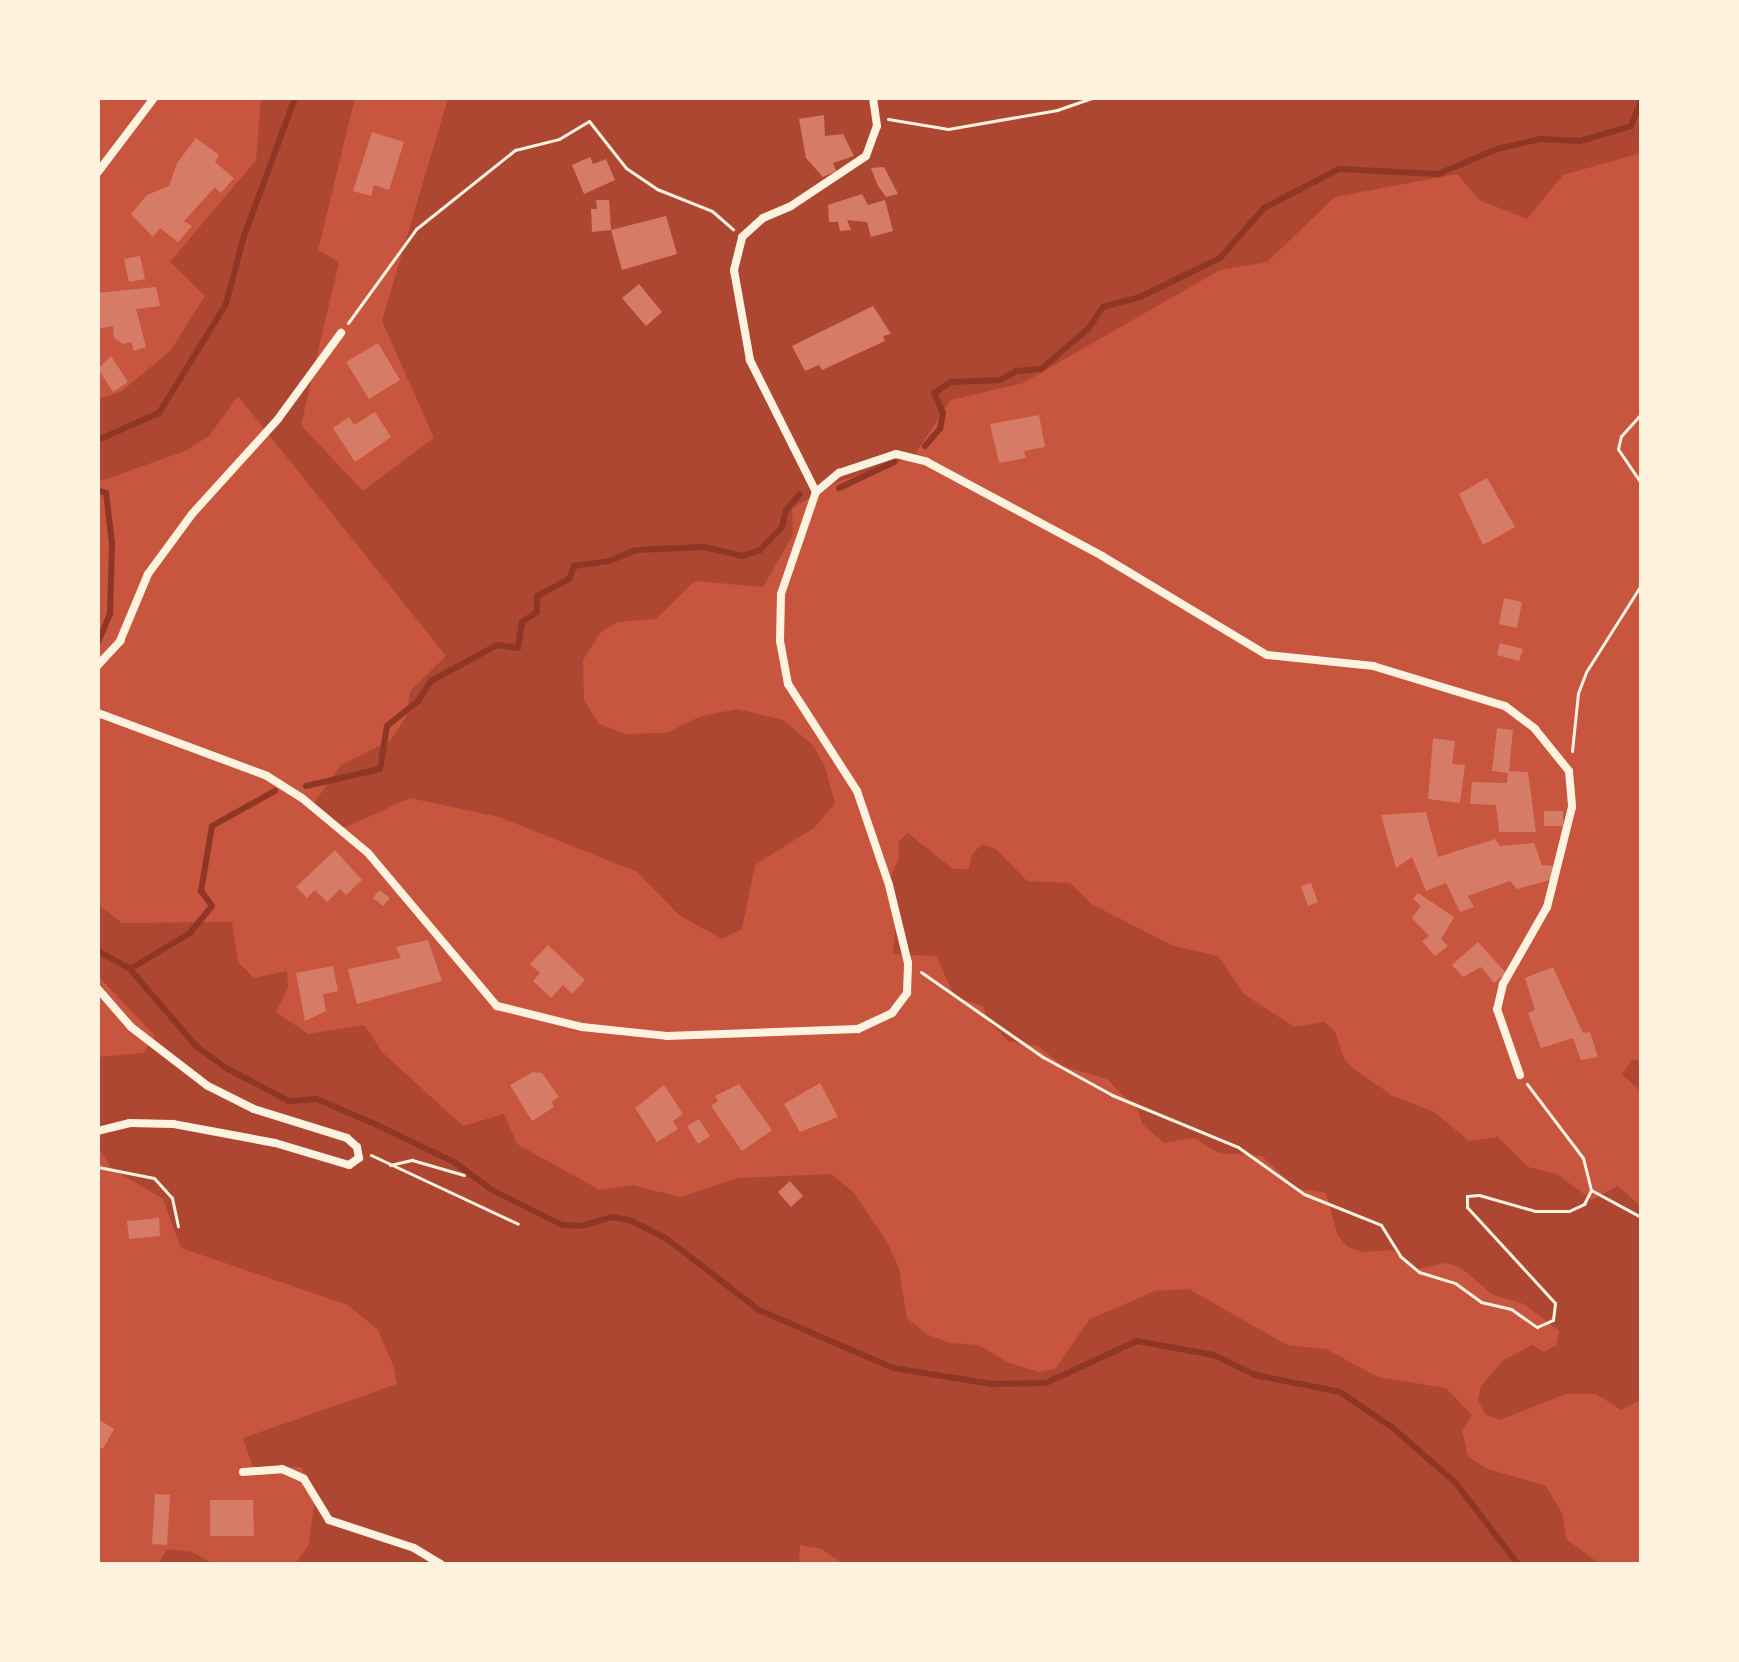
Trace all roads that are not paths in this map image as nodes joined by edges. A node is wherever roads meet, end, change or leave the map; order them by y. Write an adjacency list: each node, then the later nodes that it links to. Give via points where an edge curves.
1 (154, 98): 3 (street)
2 (873, 98): 5 (street, via 876,120 866,156 742,237 734,270 750,360)
3 (98, 172)
4 (341, 333): 6 (street, via 278,419 192,514 148,574 120,641)
5 (816, 492): 7 (street, via 781,594 780,641 788,684 857,791 908,963 907,993 892,1013 858,1029 667,1036 582,1027 497,1006 368,853 302,798 267,776); 9 (street, via 839,473 868,460 896,454 927,462 1102,556 1267,655 1373,666 1505,706 1535,729 1569,771 1572,807 1547,907 1503,984 1497,1009)
6 (98, 665)
7 (98, 713)
8 (98, 989): 10 (street, via 131,1027 208,1086 254,1109 347,1138 359,1158 349,1165 275,1143 173,1124 130,1123)
9 (1520, 1075)
10 (98, 1131)
11 (243, 1472): 12 (street, via 282,1469 304,1479 329,1520 414,1548)
12 (441, 1564)

